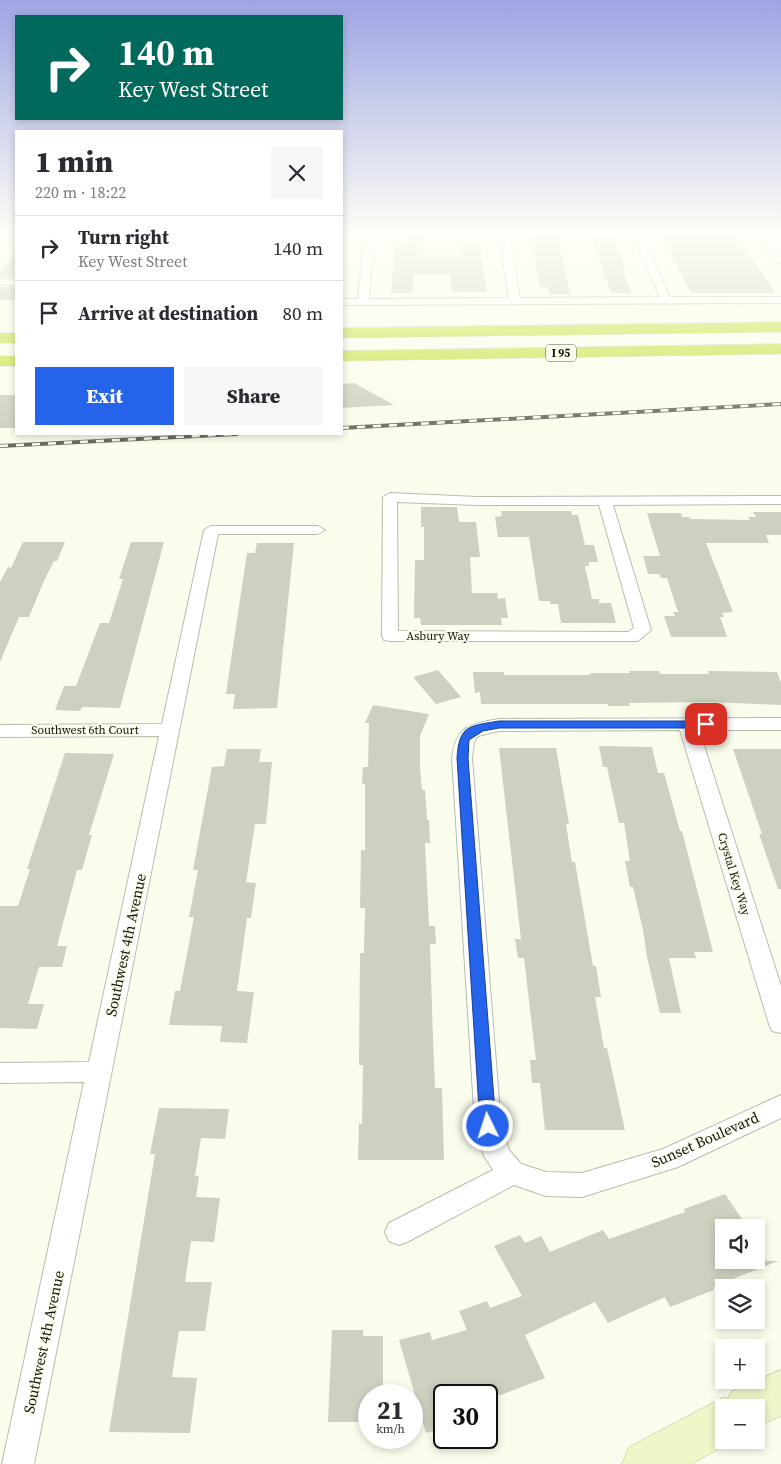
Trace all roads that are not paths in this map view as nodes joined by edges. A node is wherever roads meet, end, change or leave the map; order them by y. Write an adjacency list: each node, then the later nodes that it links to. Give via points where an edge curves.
1 (356, 301): 2 (street)
2 (343, 302)
3 (781, 327): 6 (highway, I 95)
4 (0, 329): 5 (highway)
5 (15, 329)
6 (343, 333)
7 (0, 338): 8 (highway)
8 (15, 338)
9 (781, 349): 10 (highway, I 95)
10 (343, 356)
11 (0, 361): 12 (highway)
12 (15, 361)
13 (0, 371): 14 (highway)
14 (15, 371)
15 (781, 500): 16 (street, Asbury Way)
16 (605, 501): 16 (street, Asbury Way, via 643,630 632,637 390,636 390,498)
17 (318, 530): 20 (street, Southwest 4th Avenue, via 211,530)
18 (688, 724): 19 (street); 22 (street, Crystal Key Way); 26 (street, via 499,725 480,728 464,739 462,758 488,1126 498,1156)
19 (781, 724)
20 (170, 730): 21 (street, Southwest 6th Court); 23 (street, Southwest 4th Avenue)
21 (0, 731)
22 (781, 1024)
23 (100, 1072): 24 (street); 31 (street, Southwest 4th Avenue)
24 (0, 1073)
25 (781, 1107): 26 (street, Sunset Boulevard, via 669,1159 582,1185 546,1184)
26 (512, 1173): 27 (street)
27 (398, 1232)
28 (781, 1393): 29 (street)
29 (765, 1400)
30 (715, 1425): 32 (street)
31 (18, 1464)
32 (646, 1464)

